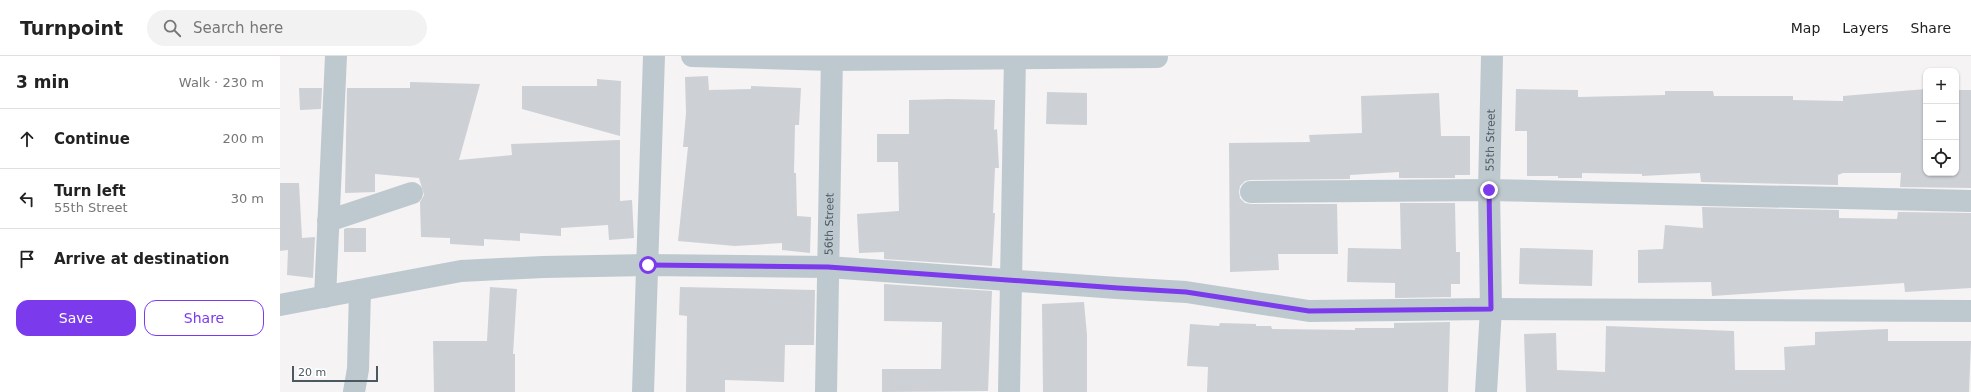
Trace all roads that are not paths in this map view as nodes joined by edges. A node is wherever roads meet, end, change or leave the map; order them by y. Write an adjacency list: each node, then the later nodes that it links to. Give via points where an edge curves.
1 (336, 56): 12 (street)
2 (654, 56): 13 (street)
3 (692, 56): 7 (street)
4 (1492, 56): 8 (street, 55th Street)
5 (1015, 57): 6 (street); 7 (street); 15 (street)
6 (1157, 57)
7 (832, 58): 14 (street, 56th Street)
8 (1489, 190): 9 (street); 11 (street); 19 (street, 55th Street)
9 (1251, 192)
10 (412, 193): 12 (street)
11 (1971, 201)
12 (328, 221): 17 (street)
13 (648, 265): 14 (street); 16 (street, via 461,271); 22 (street)
14 (828, 267): 15 (street); 23 (street, 56th Street)
15 (1011, 280): 19 (street, via 1186,292 1309,311); 24 (street)
16 (360, 290): 17 (street); 21 (street, via 358,369)
17 (325, 297): 18 (street)
18 (280, 305)
19 (1491, 309): 20 (street); 25 (street, 55th Street)
20 (1971, 310)
21 (354, 392)
22 (643, 392)
23 (826, 392)
24 (1009, 392)
25 (1486, 392)

